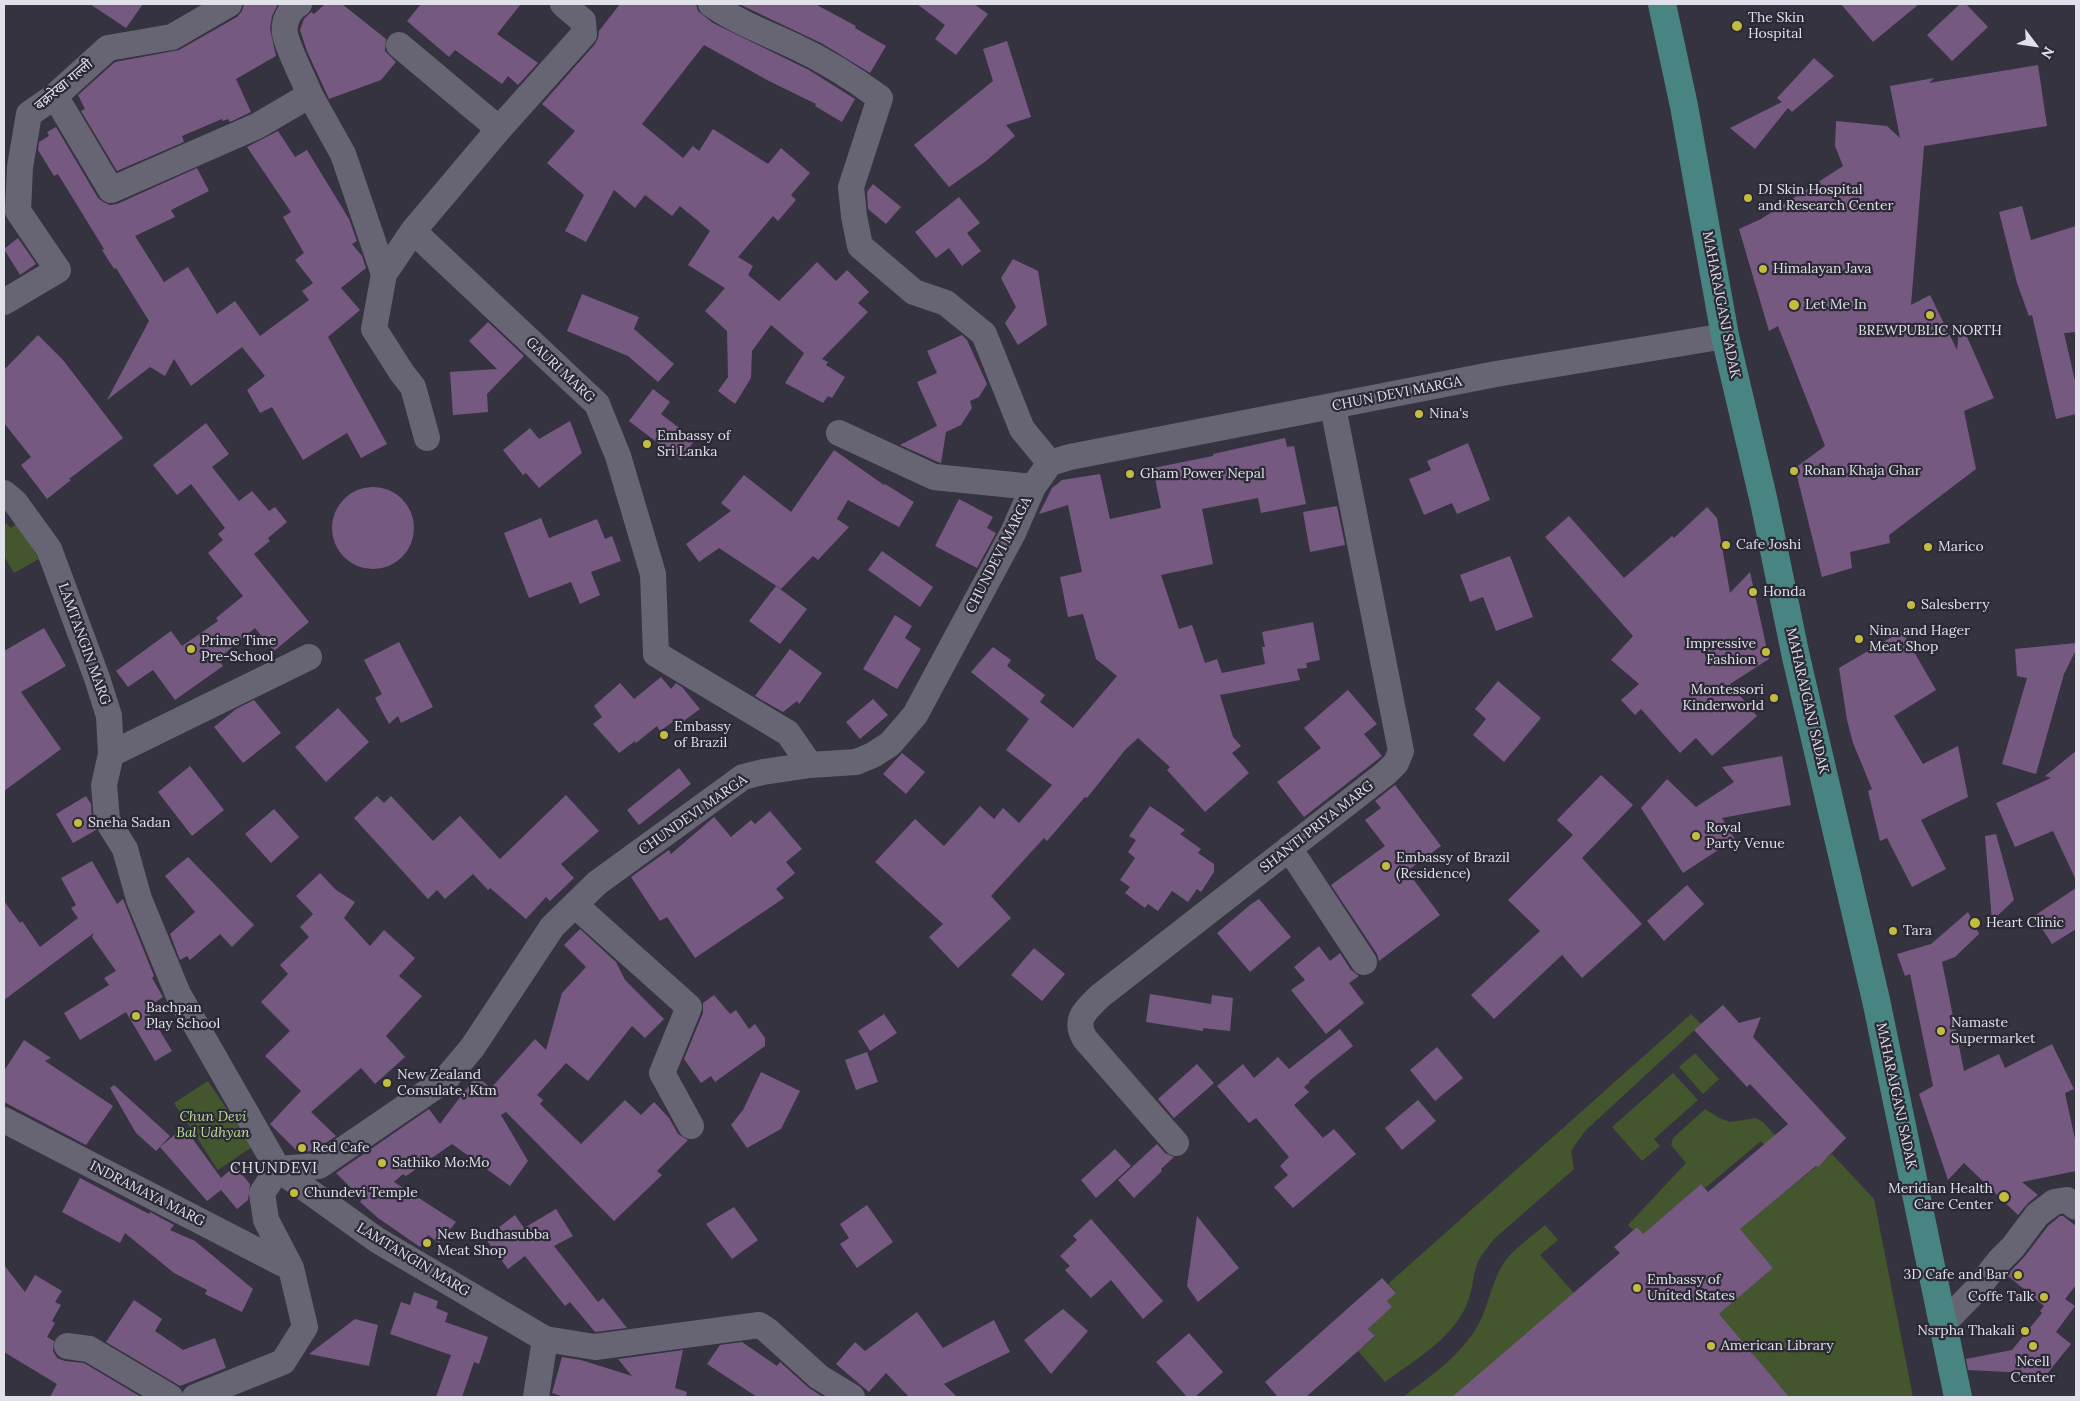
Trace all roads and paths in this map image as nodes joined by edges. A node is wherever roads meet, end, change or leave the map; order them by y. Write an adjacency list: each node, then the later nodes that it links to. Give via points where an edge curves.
1 (229, 4): 8 (street, बक्ररेखा गल्ली, via 172,37 108,48)
2 (299, 4): 7 (street, via 294,6 286,20 285,33)
3 (563, 4): 9 (street, via 583,21 584,34)
4 (711, 4): 17 (street, via 853,78 880,98 851,187 860,246 914,292 946,303 984,334 1022,429)
5 (1662, 4): 13 (main road, MAHARAJGANJ SADAK, via 1684,106)
6 (399, 45): 9 (street)
7 (310, 95): 8 (street, via 257,126 111,190); 11 (street, via 343,154)
8 (55, 96): 12 (street, बक्ररेखा गल्ली, via 29,114 20,167 18,211 58,270)
9 (499, 129): 10 (street)
10 (413, 231): 11 (street); 22 (street, GAURI MARG, via 597,404 618,456 653,574 656,654 788,733)
11 (384, 274): 16 (street, via 374,329 413,387)
12 (4, 302)
13 (1725, 336): 14 (street, CHUN DEVI MARGA, via 1496,374); 32 (main road, MAHARAJGANJ SADAK, via 1876,1000)
14 (1333, 407): 17 (street, CHUN DEVI MARGA); 23 (street, SHANTI PRIYA MARG, via 1401,751 1396,763 1386,773)
15 (839, 433): 18 (street, via 934,477)
16 (427, 438)
17 (1060, 460): 18 (street, CHUNDEVI MARGA)
18 (1033, 487): 22 (street, CHUNDEVI MARGA, via 1013,533 916,715 890,744 873,755 856,762)
19 (4, 493): 21 (street, LAMTANGIN MARG, via 15,502 49,549 107,708)
20 (310, 657): 21 (street)
21 (111, 754): 29 (street, LAMTANGIN MARG, via 104,786 107,820 125,848 139,898 178,994)
22 (810, 765): 24 (street, CHUNDEVI MARGA, via 743,777 597,883)
23 (1289, 848): 25 (street); 28 (street, SHANTI PRIYA MARG, via 1100,996 1081,1016 1079,1030 1085,1039)
24 (575, 905): 27 (street, via 689,1008 662,1072); 29 (street, CHUNDEVI MARGA, via 552,927 472,1048 445,1080 319,1166)
25 (1364, 962)
26 (4, 1120): 31 (street, INDRAMAYA MARG)
27 (691, 1126)
28 (1176, 1143)
29 (278, 1169): 31 (street, via 262,1193 266,1220); 33 (street, LAMTANGIN MARG, via 377,1240)
30 (2076, 1207): 32 (street, via 2067,1200 2054,1202 2037,1215 1978,1289)
31 (291, 1268): 36 (street, via 305,1327 283,1362)
32 (1943, 1324): 39 (main road, MAHARAJGANJ SADAK)
33 (545, 1339): 37 (street); 38 (street, LAMTANGIN MARG, via 595,1347 759,1325 819,1377)
34 (67, 1346): 35 (street, via 89,1349)
35 (170, 1397)
36 (195, 1397)
37 (536, 1397)
38 (852, 1397)
39 (1958, 1397)

